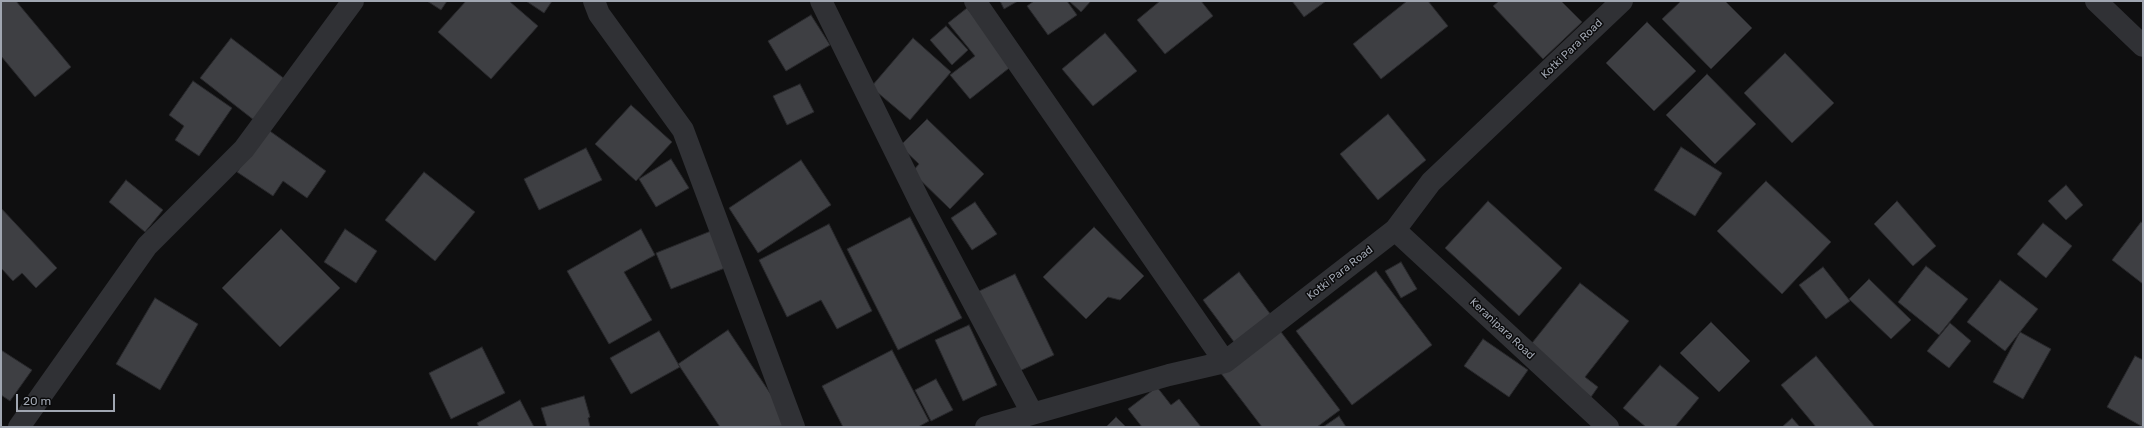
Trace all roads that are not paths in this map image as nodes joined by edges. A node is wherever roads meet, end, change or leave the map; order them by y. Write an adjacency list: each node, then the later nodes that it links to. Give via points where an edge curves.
1 (353, 1): 11 (street, via 244,149 147,246)
2 (594, 1): 12 (street, via 599,14 682,130)
3 (820, 1): 10 (street, via 920,202)
4 (975, 1): 9 (street)
5 (1622, 1): 8 (street, Kotki Para Road, via 1431,182)
6 (2096, 1): 7 (street)
7 (2143, 46)
8 (1395, 230): 9 (street, Kotki Para Road); 14 (street, Keranipara Road)
9 (1225, 362): 10 (street, Kotki Para Road)
10 (1032, 413): 13 (street, Kotki Para Road)
11 (19, 427)
12 (794, 427)
13 (986, 427)
14 (1608, 427)

